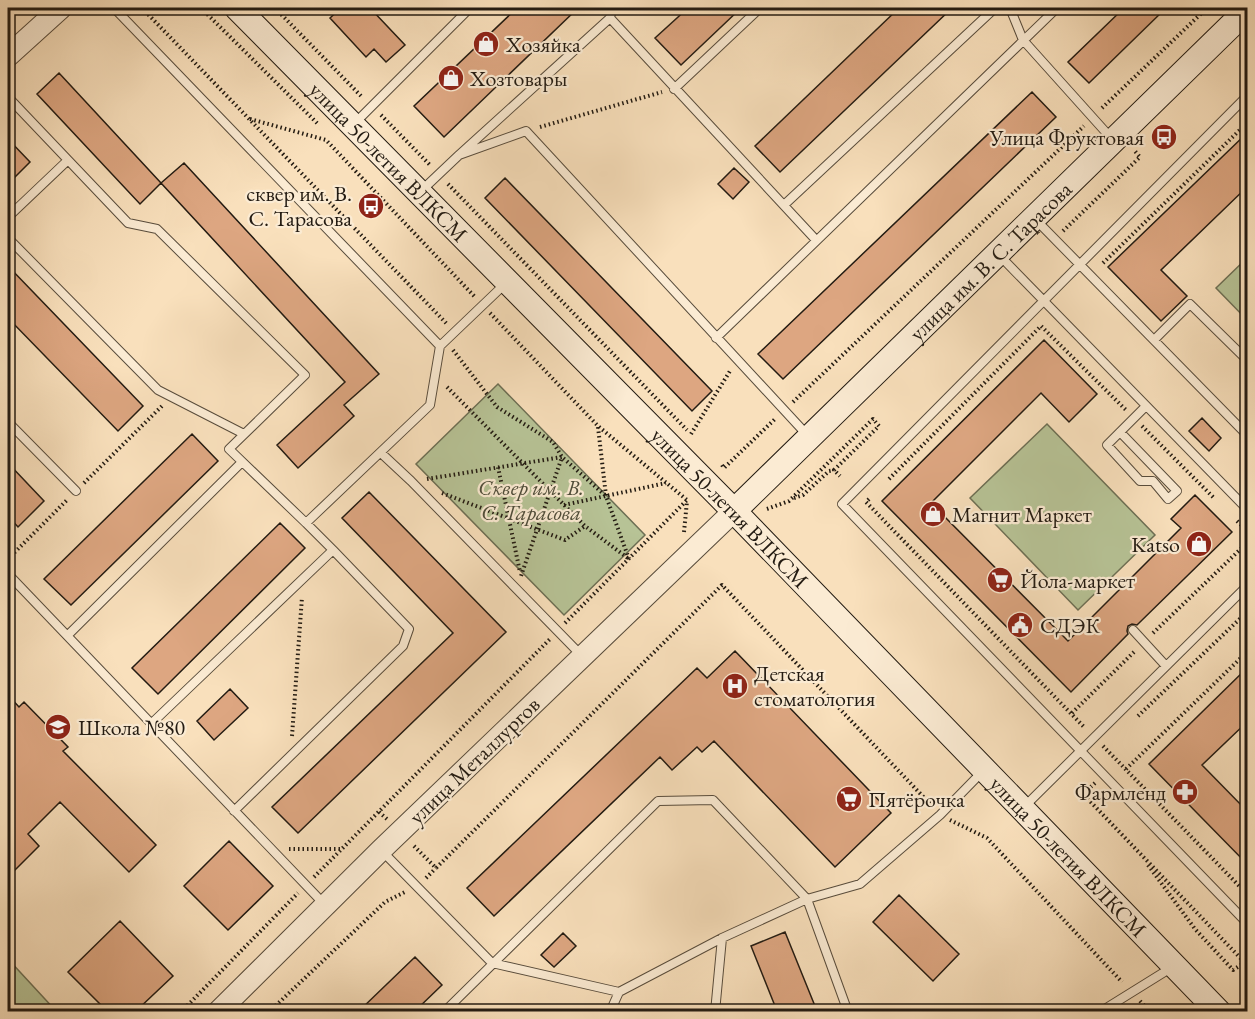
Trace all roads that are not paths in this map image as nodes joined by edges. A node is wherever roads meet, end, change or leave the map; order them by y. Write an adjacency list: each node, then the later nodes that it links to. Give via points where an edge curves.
1 (61, 8): 13 (street)
2 (114, 8): 33 (lane)
3 (237, 8): 17 (main road, улица 50-летия ВЛКСМ)
4 (470, 8): 17 (lane)
5 (612, 8): 10 (lane)
6 (760, 8): 14 (lane)
7 (995, 8): 22 (lane)
8 (1010, 8): 12 (lane)
9 (1057, 8): 12 (lane)
10 (610, 18): 14 (lane); 19 (lane)
11 (1243, 22): 18 (main road, улица им. В. С. Тарасова)
12 (1023, 40): 18 (lane, via 1093,118); 26 (lane)
13 (10, 49)
14 (675, 89): 22 (lane)
15 (1248, 95): 28 (lane)
16 (8, 97): 20 (lane)
17 (352, 125): 21 (main road, улица 50-летия ВЛКСМ)
18 (1117, 137): 24 (main road, улица им. В. С. Тарасова)
19 (459, 155): 21 (lane); 31 (lane, via 526,131)
20 (68, 160): 23 (lane); 39 (lane, via 128,223 157,229 305,375)
21 (420, 193): 29 (main road, улица 50-летия ВЛКСМ)
22 (784, 205): 26 (lane)
23 (8, 217)
24 (1034, 218): 27 (main road, улица им. В. С. Тарасова); 28 (lane)
25 (8, 238): 39 (lane, via 158,390)
26 (816, 240): 31 (lane)
27 (998, 253): 30 (lane); 40 (main road, улица им. В. С. Тарасова)
28 (1083, 262): 30 (lane); 32 (lane)
29 (508, 282): 33 (lane); 45 (main road, улица 50-летия ВЛКСМ)
30 (1043, 301): 35 (lane); 55 (lane, via 842,504)
31 (716, 338): 40 (lane)
32 (1154, 340): 34 (lane, via 1191,304); 38 (lane)
33 (443, 343): 41 (lane, via 430,405)
34 (1248, 361)
35 (1146, 406): 37 (lane); 44 (lane)
36 (8, 423): 43 (lane)
37 (1120, 432): 37 (lane, via 1107,445 1140,481 1153,481 1168,499 1177,491)
38 (1246, 432)
39 (244, 434): 42 (lane, via 229,449)
40 (809, 437): 45 (main road, улица им. В. С. Тарасова)
41 (381, 453): 46 (lane); 52 (lane)
42 (242, 462): 46 (lane); 51 (lane)
43 (76, 491)
44 (1248, 510)
45 (734, 511): 52 (street, улица Металлургов); 56 (main road, улица 50-летия ВЛКСМ)
46 (306, 523): 47 (lane)
47 (333, 550): 54 (lane); 58 (lane, via 409,629 402,646)
48 (8, 574): 51 (lane)
49 (1248, 585): 53 (lane)
50 (1133, 630): 53 (lane)
51 (68, 635): 54 (lane)
52 (582, 656): 59 (street, улица Металлургов)
53 (1166, 666): 55 (lane)
54 (152, 723): 58 (lane)
55 (1080, 751): 57 (lane); 62 (lane)
56 (985, 769): 57 (main road, улица 50-летия ВЛКСМ); 60 (lane, via 940,815 860,884)
57 (1023, 808): 65 (main road, улица 50-летия ВЛКСМ)
58 (234, 811): 61 (lane)
59 (381, 850): 61 (street, улица Металлургов); 64 (lane)
60 (807, 899): 63 (lane); 64 (lane, via 713,800 658,801); 71 (lane)
61 (325, 906): 67 (street, улица Металлургов)
62 (1248, 924)
63 (722, 938): 66 (lane); 70 (lane)
64 (492, 963): 66 (lane); 68 (lane)
65 (1175, 966): 72 (lane); 73 (main road, улица 50-летия ВЛКСМ)
66 (619, 992): 69 (lane)
67 (218, 1011)
68 (444, 1011)
69 (610, 1011)
70 (715, 1011)
71 (848, 1011)
72 (1100, 1011)
73 (1219, 1011)

